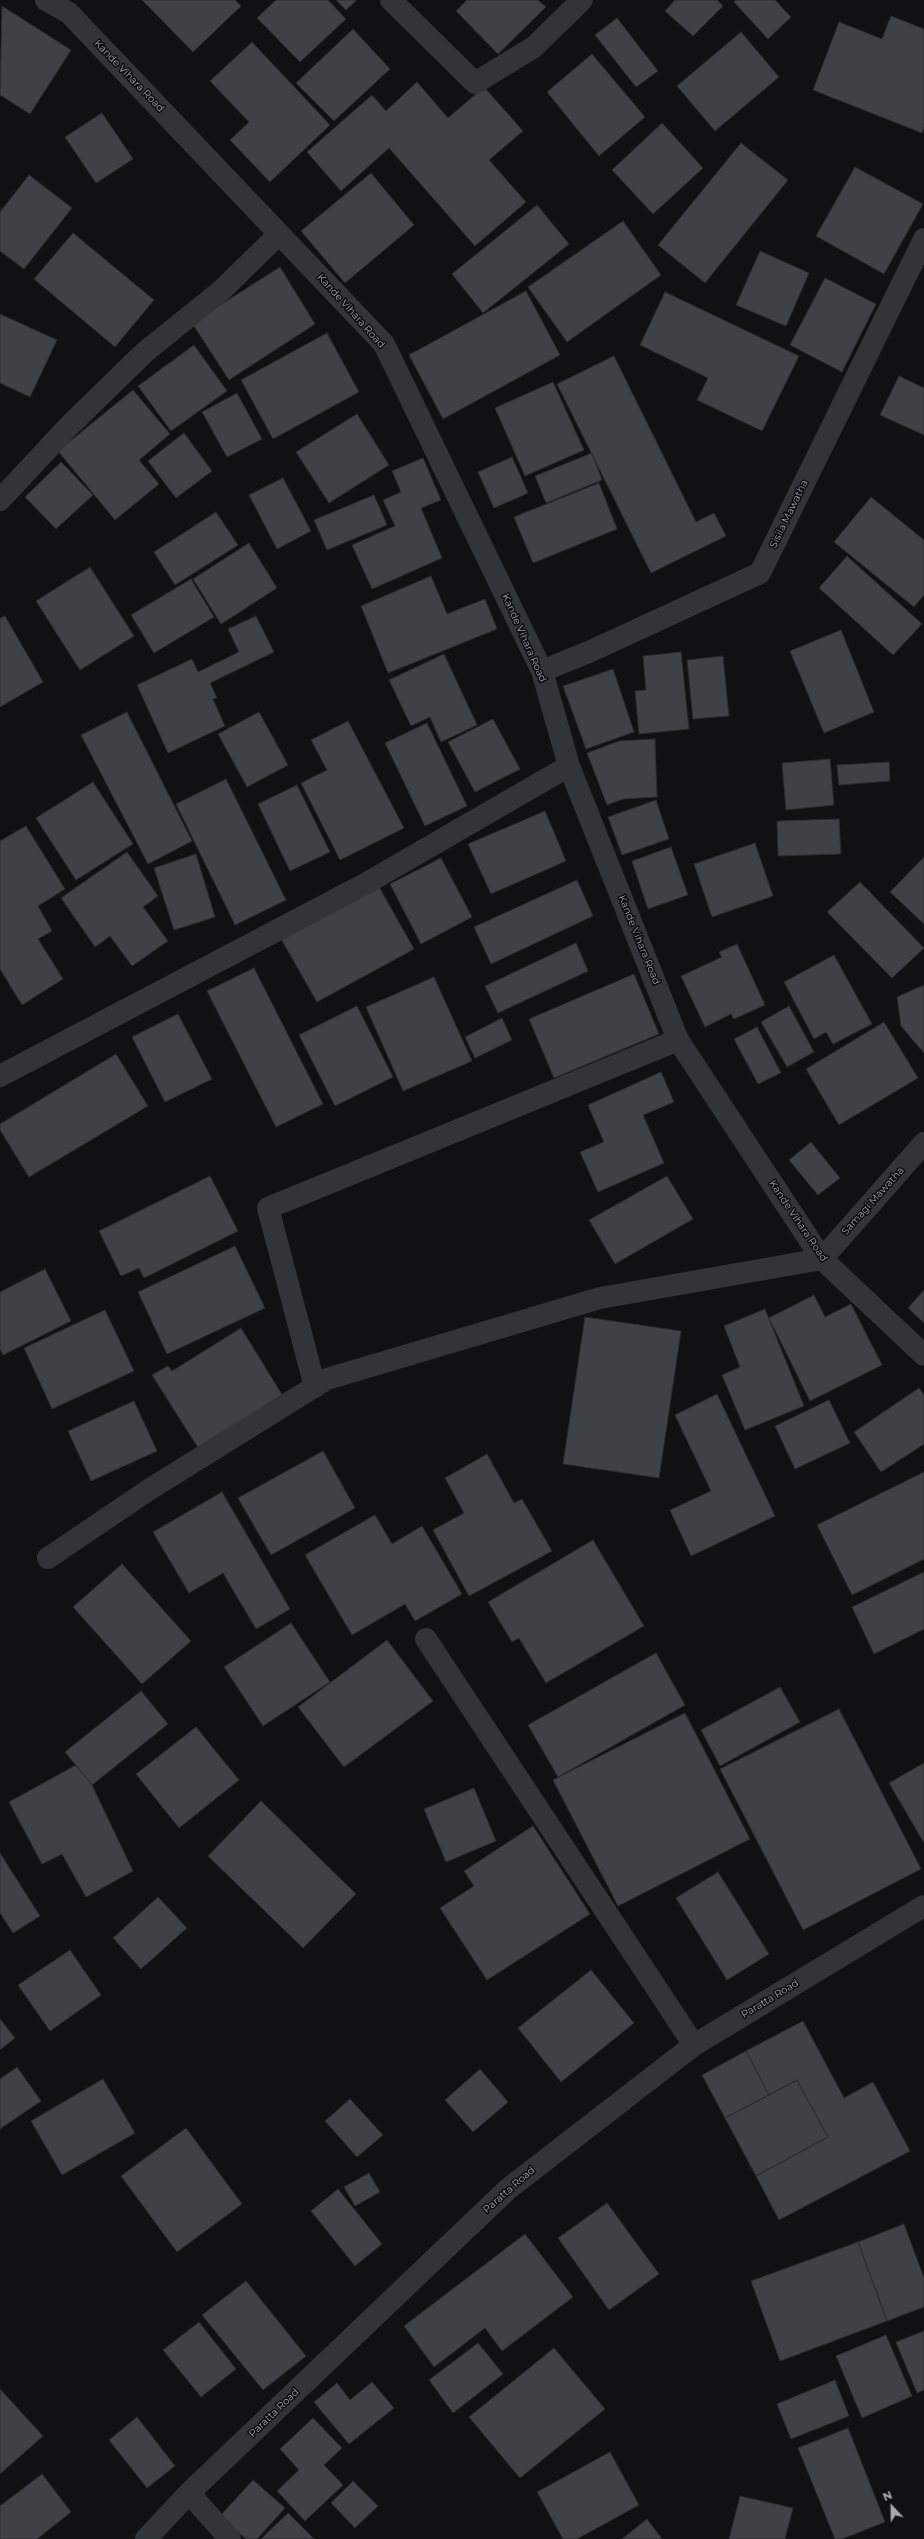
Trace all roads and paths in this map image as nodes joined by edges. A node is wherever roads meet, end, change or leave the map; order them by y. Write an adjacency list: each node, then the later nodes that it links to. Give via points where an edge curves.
1 (46, 0): 4 (street, Kande Vihara Road, via 69,13)
2 (391, 0): 3 (street, via 475,83 534,47)
3 (582, 0)
4 (279, 234): 6 (street, via 222,290 145,352 69,426); 7 (street, Kande Vihara Road, via 384,344)
5 (924, 240): 7 (street, Sisila Mawatha, via 760,573)
6 (0, 500)
7 (542, 671): 8 (street, Kande Vihara Road)
8 (569, 766): 9 (street, Kande Vihara Road); 10 (street, via 365,884)
9 (678, 1040): 12 (street, Kande Vihara Road); 14 (street, via 268,1208)
10 (0, 1076)
11 (924, 1143): 12 (street, Samagi Mawatha)
12 (822, 1259): 13 (street, Kande Vihara Road); 14 (street, via 600,1298 327,1379)
13 (924, 1355)
14 (315, 1386): 15 (street, via 150,1489)
15 (48, 1558)
16 (426, 1639): 18 (street)
17 (924, 1906): 18 (street, Paratta Road)
18 (694, 2045): 19 (street, Paratta Road, via 508,2189)
19 (189, 2493): 20 (street, Paratta Road); 21 (street)
20 (146, 2539)
21 (230, 2539)

